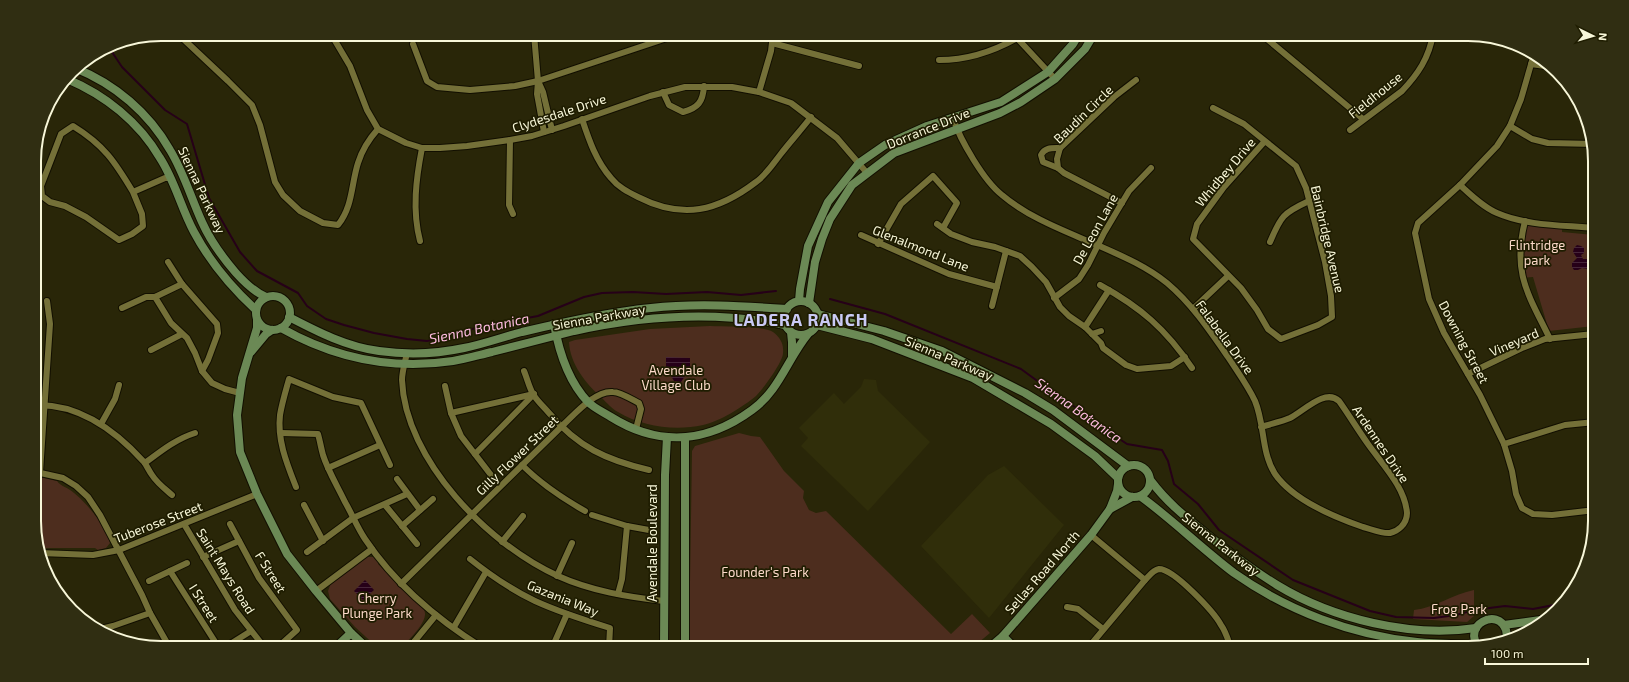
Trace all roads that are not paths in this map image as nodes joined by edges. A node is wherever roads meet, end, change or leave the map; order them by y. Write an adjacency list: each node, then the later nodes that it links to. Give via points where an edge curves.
1 (185, 41): 33 (street, via 252,105 275,182 284,195 300,211 323,222 338,225 344,217 351,201 358,163 368,140)
2 (335, 41): 33 (street, via 350,66)
3 (535, 41): 22 (street)
4 (658, 41): 22 (street)
5 (1007, 41): 13 (street, via 987,53 954,60)
6 (1020, 41): 19 (street)
7 (1075, 41): 19 (main road, Dorrance Drive)
8 (1090, 41): 20 (main road, Dorrance Drive, via 1085,50)
9 (1269, 41): 31 (street)
10 (1431, 41): 31 (street, Fieldhouse, via 1425,62 1415,77 1402,91)
11 (772, 43): 17 (street); 26 (street)
12 (413, 44): 22 (street, via 427,81 437,87 470,90)
13 (939, 60)
14 (1532, 60): 15 (street, Downing Street)
15 (1531, 64): 16 (street); 32 (street, Downing Street)
16 (1540, 65)
17 (859, 66)
18 (82, 71): 54 (main road, Sienna Parkway, via 124,96 155,128 181,171)
19 (1048, 72): 20 (street); 29 (main road, Dorrance Drive, via 1001,102)
20 (1056, 79): 34 (main road, Dorrance Drive, via 1000,113)
21 (1136, 80): 42 (street, Baudin Circle, via 1114,97)
22 (538, 81): 35 (street); 37 (street, via 537,94)
23 (71, 82): 47 (main road, Sienna Parkway, via 103,98 135,124)
24 (704, 86): 25 (street, Clydesdale Drive); 25 (street, via 703,97 698,105 683,112 669,104); 26 (street, Clydesdale Drive, via 732,87)
25 (663, 92): 30 (street, Clydesdale Drive)
26 (759, 92): 28 (street, Clydesdale Drive, via 790,103)
27 (1213, 108): 39 (street, Bainbridge Avenue, via 1244,124)
28 (812, 118): 30 (street, via 758,181 724,203 685,211 647,202 626,191 611,179 591,147); 43 (street, Clydesdale Drive, via 837,138)
29 (953, 118): 34 (street, Falabella Drive); 43 (main road, Dorrance Drive, via 927,126 885,145)
30 (582, 119): 35 (street, Clydesdale Drive)
31 (1363, 119): 36 (street, Fieldhouse)
32 (1510, 126): 40 (street, via 1532,139 1548,143); 48 (street, Downing Street, via 1497,146)
33 (378, 129): 41 (street, Clydesdale Drive)
34 (956, 129): 46 (main road, Dorrance Drive, via 894,153); 60 (street, Falabella Drive, via 977,166 1001,194 1031,215)
35 (552, 130): 37 (street, Clydesdale Drive)
36 (1350, 130)
37 (544, 132): 38 (street, Clydesdale Drive)
38 (510, 140): 41 (street, Clydesdale Drive); 52 (street, via 509,205)
39 (1265, 141): 50 (street, Bainbridge Avenue, via 1296,166); 63 (street, Whidbey Drive, via 1224,187 1197,224 1193,239)
40 (1587, 144)
41 (422, 148): 57 (street, via 416,184 416,226)
42 (1060, 148): 44 (street, Baudin Circle); 44 (street, via 1048,148 1041,155 1043,162)
43 (859, 163): 46 (street, Clydesdale Drive); 72 (main road, Dorrance Drive, via 828,202 808,246)
44 (1058, 168): 51 (street)
45 (1151, 168): 51 (street, De Leon Lane, via 1129,191)
46 (867, 173): 73 (main road, Dorrance Drive, via 852,185 830,219 815,262)
47 (171, 178): 49 (street, via 165,178); 54 (main road, via 180,182 198,221); 78 (main road, Sienna Parkway, via 201,245)
48 (1460, 185): 53 (street, via 1496,212); 105 (street, Downing Street, via 1418,222 1415,233 1429,298 1444,333)
49 (133, 192): 49 (street, via 118,166 102,146 73,126 61,134 41,186 42,196 86,217 119,240 143,226 142,214)
50 (1309, 201): 58 (street, via 1291,209 1279,221); 63 (street, Bainbridge Avenue, via 1325,262 1332,317 1318,325 1281,338 1268,329 1241,288)
51 (1122, 203): 60 (street, De Leon Lane)
52 (513, 214)
53 (1525, 221): 55 (street); 95 (street, via 1520,254 1522,274 1527,293)
54 (202, 224): 69 (main road, Sienna Parkway, via 232,268 253,290)
55 (1588, 227)
56 (861, 235): 59 (street, Glenalmond Lane)
57 (420, 241)
58 (1270, 242)
59 (878, 244): 61 (street, via 901,204 933,176 957,203 940,226 972,242); 66 (street, Glenalmond Lane, via 949,274)
60 (1098, 245): 70 (street, De Leon Lane, via 1079,279); 77 (street, Falabella Drive, via 1146,268 1168,284)
61 (1006, 251): 66 (street); 70 (street, via 1020,256 1032,267 1046,282)
62 (168, 262): 64 (street)
63 (1228, 276): 77 (street)
64 (182, 284): 68 (street); 103 (street, via 217,324 218,333)
65 (1100, 285): 67 (street)
66 (997, 287): 74 (street)
67 (1109, 290): 85 (street); 100 (street, via 1130,301 1148,316)
68 (155, 297): 75 (street, via 146,297); 90 (street, via 171,323)
69 (266, 298): 78 (main road, via 261,300); 80 (main road, Sienna Parkway, via 282,298 288,306)
70 (1054, 298): 85 (street, via 1064,312)
71 (47, 301): 112 (street, via 50,324)
72 (799, 301): 73 (main road); 76 (main road)
73 (809, 303): 79 (main road)
74 (992, 306)
75 (122, 308)
76 (787, 308): 82 (main road, Sienna Parkway, via 721,305 651,308); 83 (main road, via 784,314)
77 (1193, 309): 117 (street, Falabella Drive, via 1246,384 1255,401)
78 (256, 310): 81 (main road)
79 (818, 314): 84 (main road); 130 (main road, Sienna Parkway, via 884,331 942,351 1053,410)
80 (289, 317): 86 (main road); 98 (main road, Sienna Parkway, via 326,336 353,346)
81 (258, 320): 87 (main road, via 263,327); 97 (main road)
82 (554, 324): 94 (main road); 98 (main road, Sienna Parkway, via 465,348 436,353)
83 (785, 325): 89 (main road); 94 (main road, Sienna Parkway, via 748,319 704,317 642,320)
84 (817, 325): 91 (main road); 136 (main road, Sienna Parkway, via 872,339 973,378 1051,424 1095,456)
85 (1085, 327): 92 (street)
86 (281, 328): 87 (main road); 101 (main road, Sienna Parkway, via 301,339 361,360)
87 (272, 330): 97 (main road)
88 (1101, 331): 92 (street)
89 (791, 332): 91 (main road, via 799,336); 99 (main road)
90 (182, 334): 96 (street); 103 (street, via 195,353)
91 (808, 334): 99 (main road)
92 (1092, 334): 100 (street, via 1101,342 1103,348 1136,369 1171,366)
93 (1588, 335): 95 (street, Vineyard)
94 (556, 336): 101 (main road, Sienna Parkway, via 454,361); 110 (main road, via 567,370)
95 (1550, 339): 105 (street, Vineyard, via 1522,348)
96 (151, 350)
97 (250, 353): 108 (main road)
98 (407, 353): 101 (street)
99 (792, 357): 122 (main road, via 772,390 752,410 732,423)
100 (1185, 357): 102 (street)
101 (405, 364): 151 (street, via 402,378 404,400 413,430 441,480)
102 (1192, 368)
103 (202, 370): 108 (street, via 212,383)
104 (524, 371): 109 (street)
105 (1468, 374): 124 (street, Downing Street)
106 (119, 385): 115 (street, via 115,399)
107 (446, 386): 113 (street)
108 (240, 393): 139 (main road, via 237,415 240,452)
109 (534, 394): 113 (street); 116 (street); 126 (street)
110 (588, 402): 116 (street, Gilly Flower Street); 118 (main road, via 624,425); 118 (street, Gilly Flower Street, via 605,391 632,399 639,403 641,409)
111 (41, 405): 112 (street)
112 (45, 405): 115 (street, via 78,412); 123 (street)
113 (451, 413): 126 (street, via 461,436)
114 (1588, 423): 124 (street, via 1565,425)
115 (101, 424): 127 (street, via 120,437)
116 (562, 427): 129 (street, Gilly Flower Street); 132 (street, via 604,457)
117 (1261, 427): 160 (street, Falabella Drive, via 1265,450 1274,472 1284,485 1341,519 1373,530 1389,533); 160 (street, Ardennes Drive, via 1290,418 1321,399 1335,397 1399,490 1407,514 1404,524)
118 (636, 429): 121 (main road)
119 (195, 433): 127 (street, via 170,445)
120 (281, 433): 125 (street, via 280,416 289,379 333,397 361,403); 131 (street, via 318,434); 138 (street, via 283,454)
121 (667, 437): 122 (main road); 182 (main road, Avendale Boulevard)
122 (685, 438): 209 (main road)
123 (41, 443)
124 (1504, 444): 150 (street, Downing Street, via 1522,508 1533,514 1552,515)
125 (380, 445): 128 (street); 131 (street)
126 (475, 454): 134 (street)
127 (145, 464): 141 (street, via 158,482)
128 (390, 464)
129 (522, 465): 149 (street, via 548,488); 151 (street, Gilly Flower Street)
130 (1128, 466): 136 (main road, via 1120,473); 137 (main road, Sienna Parkway, via 1144,467)
131 (328, 468): 154 (street)
132 (649, 470)
133 (41, 473): 168 (street, via 63,478 88,497)
134 (490, 475)
135 (397, 479): 140 (street)
136 (1118, 481): 143 (main road, Sienna Parkway, via 1124,493); 147 (main road, Sellas Road North)
137 (1150, 481): 142 (main road, via 1148,490); 192 (main road, Sienna Parkway, via 1162,497 1240,562 1305,600 1329,610 1386,625 1447,632)
138 (296, 487)
139 (256, 494): 155 (street, Tuberose Street); 180 (main road, via 287,554)
140 (407, 494): 146 (street); 148 (street)
141 (172, 495)
142 (1140, 496): 143 (main road); 214 (main road, Sienna Parkway, via 1234,573 1282,602 1341,627)
143 (1132, 497): 147 (main road, Sellas Road North)
144 (433, 499): 148 (street)
145 (304, 505): 162 (street)
146 (385, 505): 154 (street); 157 (street)
147 (1110, 509): 161 (main road, Sellas Road North)
148 (420, 510): 157 (street)
149 (584, 511)
150 (1588, 511)
151 (471, 514): 164 (street); 179 (street, Gilly Flower Street)
152 (592, 515): 158 (street)
153 (523, 516): 164 (street)
154 (353, 518): 162 (street); 167 (street)
155 (184, 524): 168 (street, Tuberose Street); 171 (street, Saint Mays Road)
156 (230, 524): 163 (street, F Street)
157 (402, 526): 166 (street)
158 (627, 526): 159 (street); 181 (street)
159 (649, 530)
160 (1398, 530)
161 (1091, 534): 177 (street); 196 (main road, Sellas Road North)
162 (323, 540): 169 (street)
163 (239, 541): 171 (street); 201 (street, F Street, via 259,578 297,630)
164 (502, 542): 176 (street)
165 (572, 543): 176 (street)
166 (417, 544)
167 (372, 549): 179 (street); 180 (street)
168 (119, 550): 170 (street, Tuberose Street, via 93,555); 184 (street)
169 (307, 552)
170 (45, 553)
171 (203, 557): 193 (street, Saint Mays Road)
172 (470, 560): 175 (street, Gazania Way)
173 (187, 563): 174 (street)
174 (170, 571): 178 (street); 198 (street, I Street)
175 (486, 572): 185 (street, Gazania Way, via 534,601); 190 (street)
176 (557, 576): 181 (street, via 583,586)
177 (1144, 580): 191 (street); 213 (street, via 1159,569 1180,580 1222,625)
178 (149, 581)
179 (401, 584): 186 (street)
180 (316, 591): 194 (main road)
181 (618, 594): 182 (street)
182 (664, 601): 208 (main road, Avendale Boulevard)
183 (1067, 607): 191 (street, via 1078,609)
184 (150, 613): 189 (street); 197 (street)
185 (567, 614): 206 (street); 207 (street, Gazania Way, via 610,628)
186 (436, 615): 190 (street); 204 (street)
187 (1534, 621): 188 (main road, Sienna Parkway)
188 (1504, 625): 192 (main road, Sienna Parkway, via 1497,620 1488,619); 195 (main road)
189 (106, 628)
190 (454, 628): 205 (street)
191 (1103, 628): 212 (street)
192 (1476, 628): 215 (main road, Sienna Parkway)
193 (251, 631): 199 (street); 200 (street, Saint Mays Road)
194 (351, 633): 202 (main road); 203 (main road)
195 (1506, 635)
196 (1003, 636): 210 (main road, Sellas Road North); 211 (main road)
197 (166, 641)
198 (215, 641)
199 (235, 641)
200 (260, 641)
201 (285, 641)
202 (342, 641)
203 (360, 641)
204 (415, 641)
205 (471, 641)
206 (555, 641)
207 (610, 641)
208 (664, 641)
209 (685, 641)
210 (997, 641)
211 (1008, 641)
212 (1093, 641)
213 (1228, 641)
214 (1411, 641)
215 (1476, 641)

